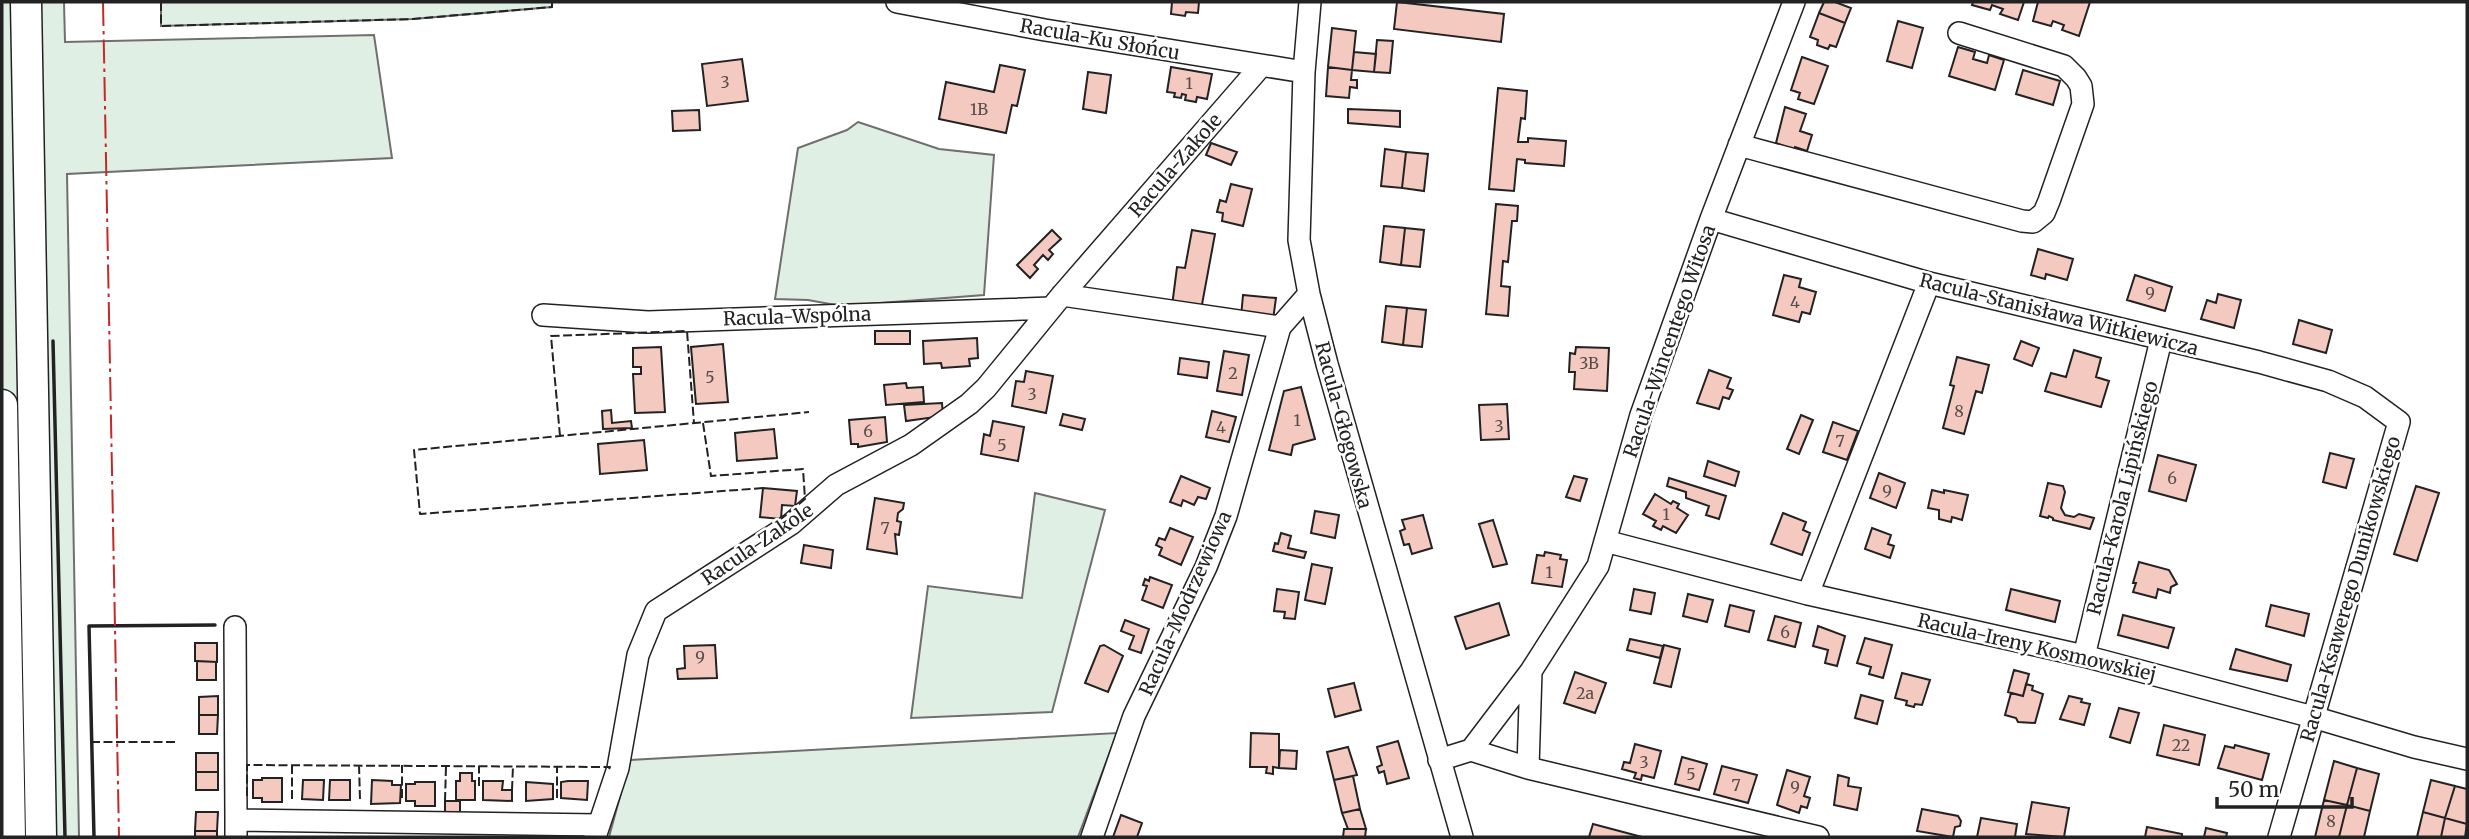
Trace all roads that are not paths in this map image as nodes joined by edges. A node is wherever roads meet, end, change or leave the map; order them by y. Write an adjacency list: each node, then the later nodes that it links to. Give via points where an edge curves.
1 (26, 2): 31 (highway)
2 (897, 2): 6 (street, Racula-Ku Słońcu)
3 (1310, 2): 7 (street, Racula-Głogowska)
4 (1794, 2): 8 (street, Racula-Wincentego Witosa)
5 (1959, 33): 8 (street, via 2064,66 2081,86 2083,104 2049,201 2033,222)
6 (1261, 66): 7 (street, Racula-Ku Słońcu); 12 (street, Racula-Zakole)
7 (1304, 72): 11 (street, Racula-Głogowska, via 1299,240)
8 (1739, 145): 9 (street, Racula-Wincentego Witosa)
9 (1711, 219): 10 (street, Racula-Stanisława Witkiewicza); 18 (street, Racula-Wincentego Witosa, via 1641,415)
10 (1929, 283): 15 (street, Racula-Stanisława Witkiewicza); 19 (street)
11 (1309, 294): 14 (street, Racula-Modrzewiowa); 25 (street, Racula-Głogowska)
12 (1056, 301): 13 (street, Racula-Wspólna, via 648,322); 14 (street); 29 (street, Racula-Zakole, via 986,388 963,409 911,445 836,485 791,524 656,611 638,655 618,768)
13 (543, 315)
14 (1280, 327): 32 (street, Racula-Modrzewiowa, via 1226,516 1134,716)
15 (2161, 340): 17 (street, Racula-Stanisława Witkiewicza, via 2328,381 2365,397); 21 (street, Racula-Karola Lipińskiego)
16 (2, 405): 30 (highway)
17 (2399, 422): 23 (street, Racula-Ksawerego Dunikowskiego)
18 (1605, 541): 19 (street, Racula-Ireny Kosmowskiej); 22 (street, Racula-Wincentego Witosa, via 1598,566)
19 (1808, 594): 21 (street, Racula-Ireny Kosmowskiej)
20 (235, 627): 28 (street)
21 (2084, 656): 23 (street, Racula-Ireny Kosmowskiej)
22 (1531, 671): 24 (street, Racula-Wincentego Witosa); 27 (street)
23 (2313, 717): 26 (street, Racula-Ireny Kosmowskiej); 35 (street, Racula-Ksawerego Dunikowskiego)
24 (1471, 750): 25 (street); 27 (street)
25 (1439, 760): 33 (street, Racula-Głogowska)
26 (2467, 760)
27 (1528, 768): 34 (street)
28 (236, 829): 29 (street)
29 (593, 829)
30 (10, 837)
31 (41, 837)
32 (1092, 837)
33 (1462, 837)
34 (1816, 837)
35 (2279, 837)

